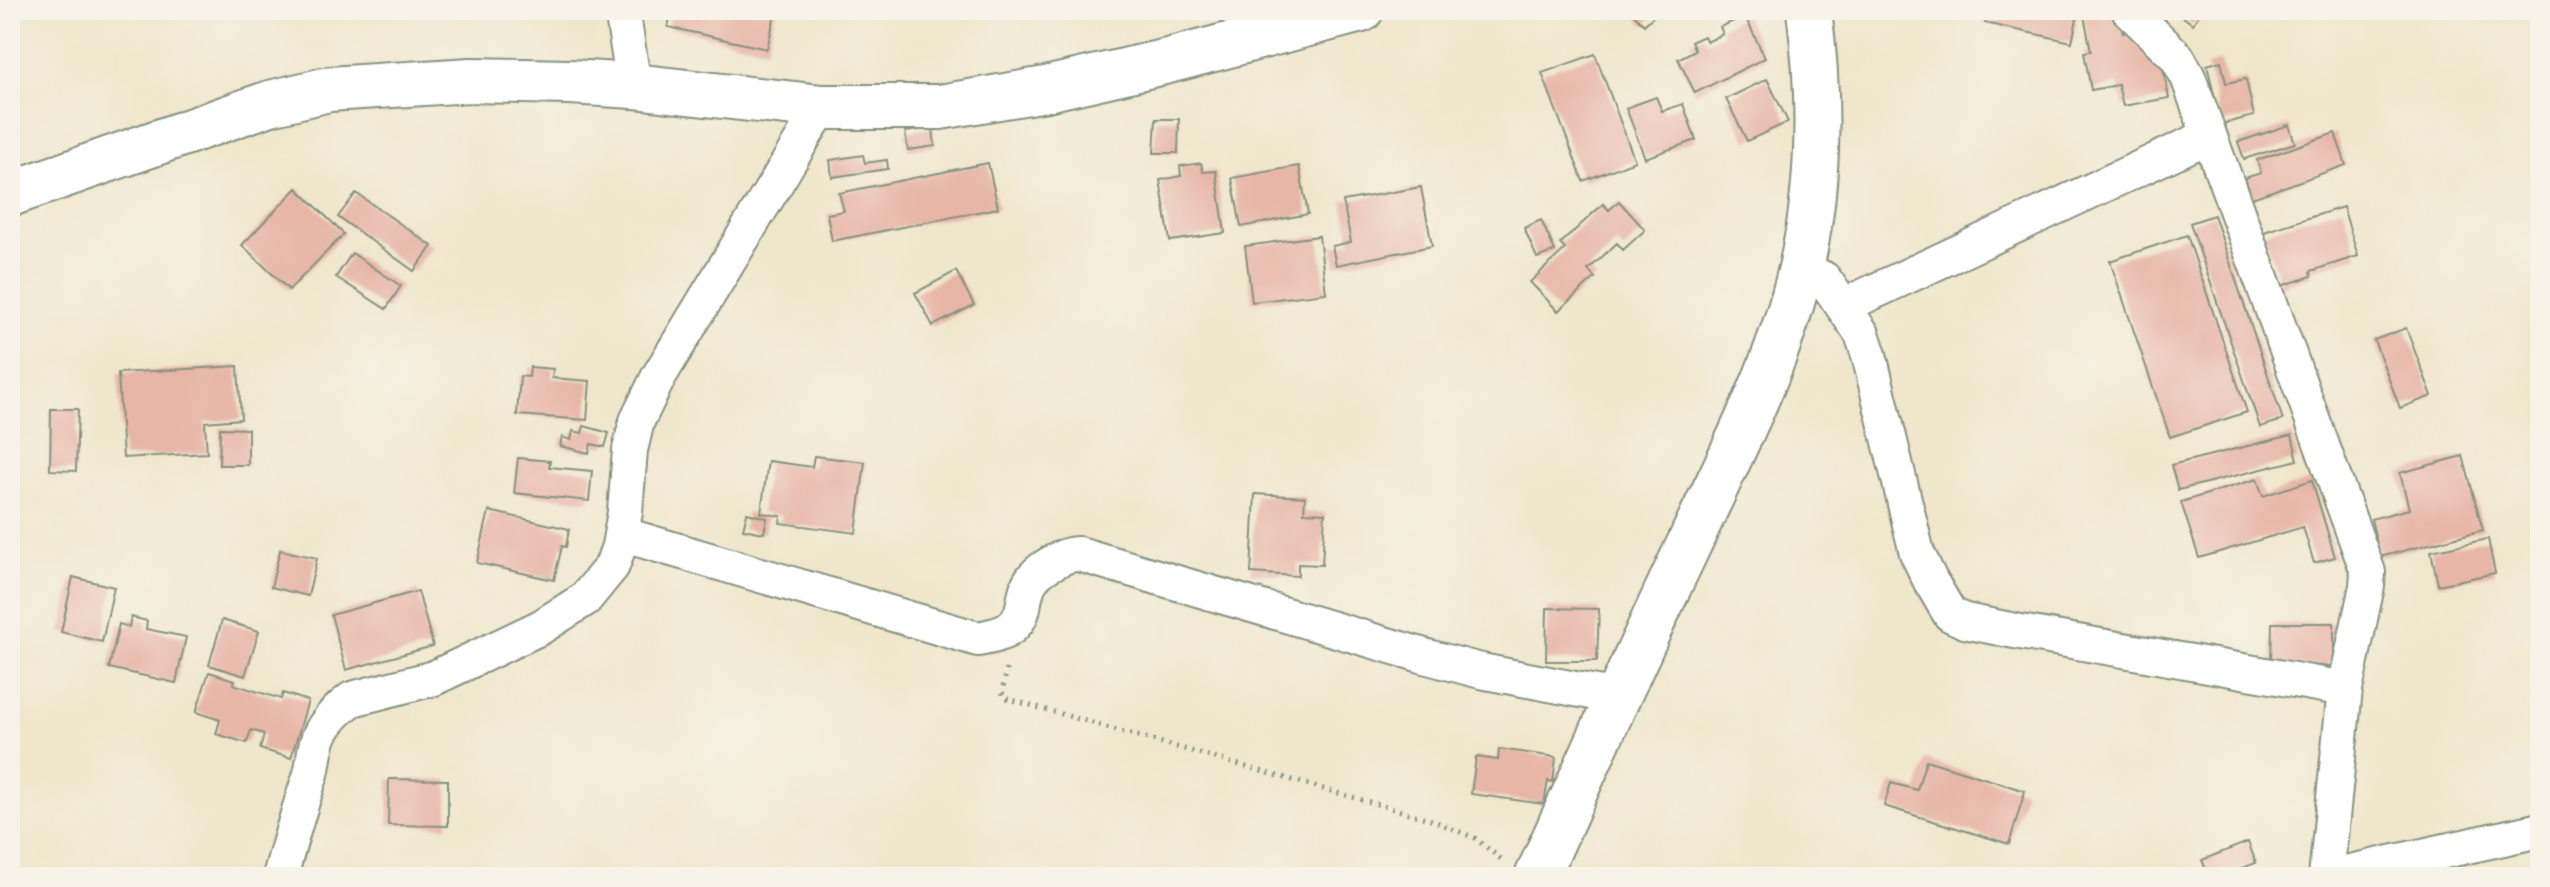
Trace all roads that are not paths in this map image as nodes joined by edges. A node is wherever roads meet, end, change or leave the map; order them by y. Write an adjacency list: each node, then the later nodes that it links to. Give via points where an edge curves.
1 (622, 10): 5 (street)
2 (1361, 10): 6 (street, via 1168,61 987,100 940,107)
3 (1809, 10): 9 (street, via 1817,124)
4 (2129, 10): 7 (street, via 2177,57)
5 (634, 86): 6 (street); 8 (street, via 471,80 329,89 270,103)
6 (822, 107): 11 (street, via 637,421)
7 (2209, 136): 10 (street); 12 (street, via 2368,572)
8 (10, 194)
9 (1801, 268): 10 (street, via 1824,279); 13 (street, via 1755,402)
10 (1843, 306): 12 (street, via 1869,355 1917,553 1950,614 2015,631)
11 (621, 534): 13 (street, via 978,639 1013,626 1035,572 1067,554 1079,554 1428,657); 16 (street, via 612,566 585,599 541,627 434,678 352,699 330,717 317,740)
12 (2345, 689): 17 (street)
13 (1617, 697): 15 (street)
14 (2540, 830): 17 (street)
15 (1524, 872)
16 (280, 877)
17 (2326, 877)

